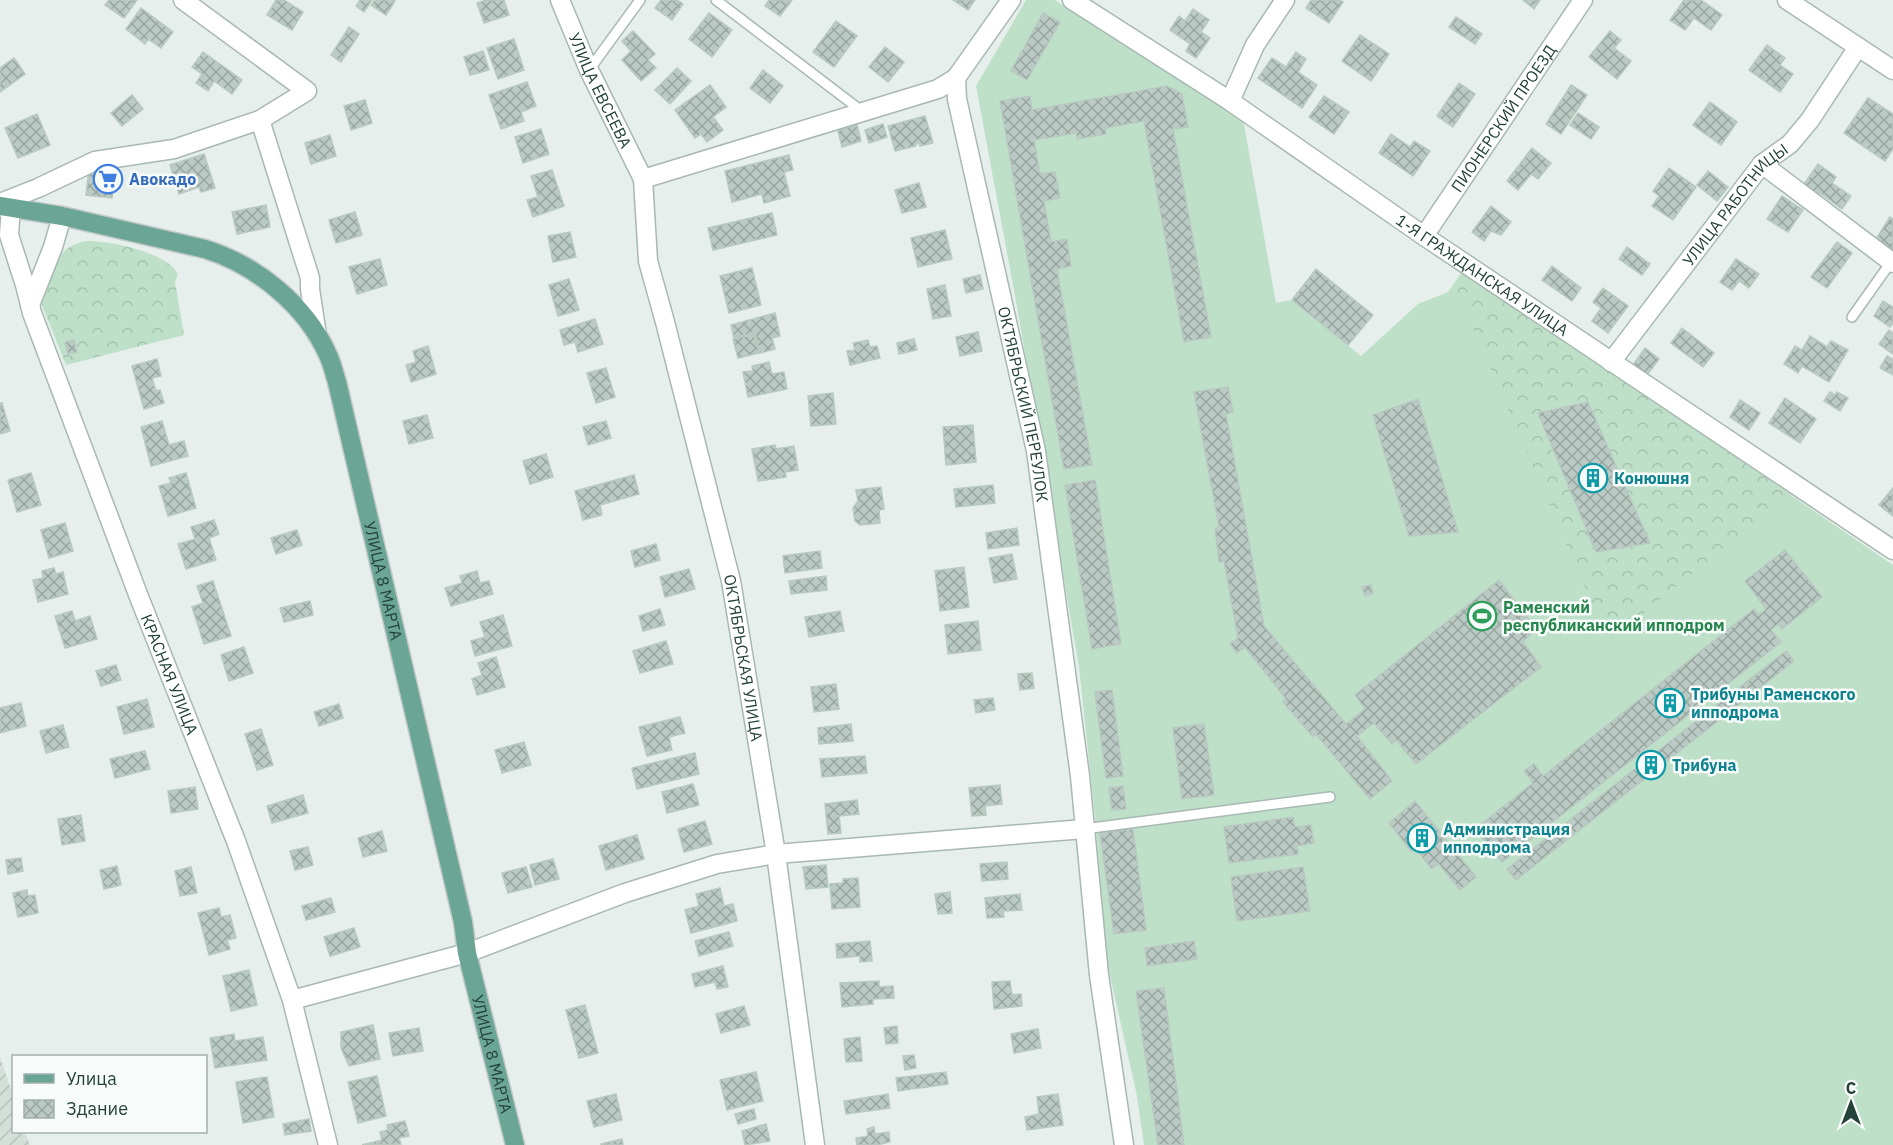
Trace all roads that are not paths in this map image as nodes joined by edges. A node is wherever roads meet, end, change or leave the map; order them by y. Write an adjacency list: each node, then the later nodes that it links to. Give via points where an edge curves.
1 (183, 0): 16 (street, via 307,91)
2 (560, 0): 11 (street, УЛИЦА ЕВСЕЕВА)
3 (640, 0): 11 (lane)
4 (716, 0): 15 (lane)
5 (1011, 0): 13 (street)
6 (1072, 0): 14 (street, 1-Я ГРАЖДАНСКАЯ УЛИЦА)
7 (1285, 0): 14 (street, via 1255,45)
8 (1583, 0): 21 (street, ПИОНЕРСКИЙ ПРОЕЗД)
9 (1787, 0): 10 (street)
10 (1858, 47): 12 (street); 17 (street, УЛИЦА РАБОТНИЦЫ, via 1810,120 1790,144)
11 (589, 70): 18 (street, УЛИЦА ЕВСЕЕВА)
12 (1893, 70)
13 (956, 78): 15 (street, via 938,89); 29 (street, ОКТЯБРЬСКИЙ ПЕРЕУЛОК, via 957,99 1036,451)
14 (1230, 101): 21 (street, 1-Я ГРАЖДАНСКАЯ УЛИЦА)
15 (864, 113): 18 (street)
16 (260, 120): 19 (street, via 174,149 97,161); 25 (street, via 310,278)
17 (1762, 164): 22 (street); 26 (street, УЛИЦА РАБОТНИЦЫ)
18 (643, 180): 30 (street, ОКТЯБРЬСКАЯ УЛИЦА, via 648,261 731,581)
19 (10, 207): 20 (main road, УЛИЦА 8 МАРТА); 23 (street, КРАСНАЯ УЛИЦА, via 9,235)
20 (62, 216): 23 (street); 25 (main road, УЛИЦА 8 МАРТА, via 226,256 279,290)
21 (1424, 236): 26 (street, 1-Я ГРАЖДАНСКАЯ УЛИЦА)
22 (1892, 262): 24 (lane)
23 (30, 305): 32 (street, КРАСНАЯ УЛИЦА, via 139,597 236,841)
24 (1852, 317)
25 (317, 335): 31 (main road, УЛИЦА 8 МАРТА, via 337,381 464,922)
26 (1611, 362): 27 (street, 1-Я ГРАЖДАНСКАЯ УЛИЦА)
27 (1893, 551)
28 (1330, 797): 29 (lane)
29 (1084, 829): 30 (street); 36 (street, ОКТЯБРЬСКИЙ ПЕРЕУЛОК, via 1099,975)
30 (776, 854): 31 (street, via 717,864 671,878); 35 (street, ОКТЯБРЬСКАЯ УЛИЦА)
31 (468, 953): 32 (street); 34 (main road, УЛИЦА 8 МАРТА)
32 (292, 1000): 33 (street, КРАСНАЯ УЛИЦА)
33 (328, 1145)
34 (515, 1145)
35 (814, 1145)
36 (1124, 1145)

